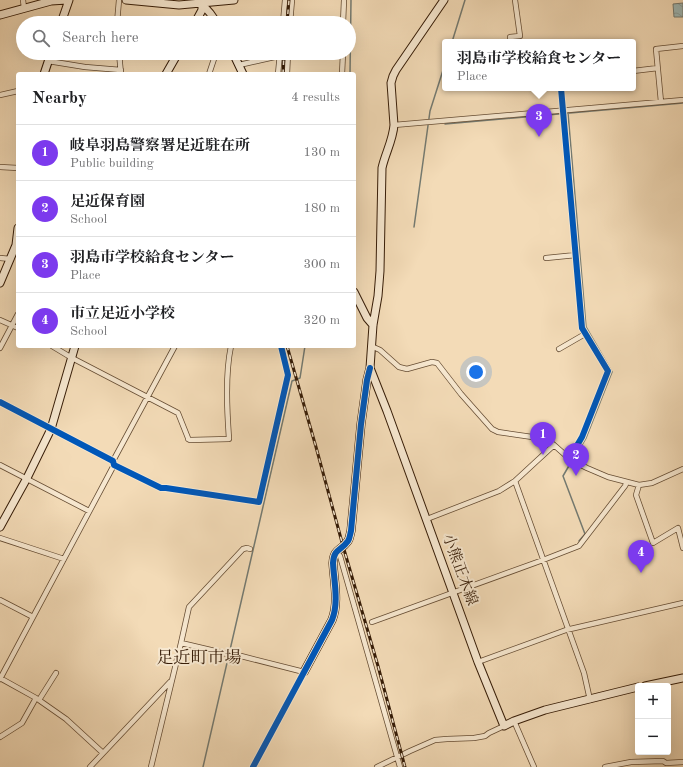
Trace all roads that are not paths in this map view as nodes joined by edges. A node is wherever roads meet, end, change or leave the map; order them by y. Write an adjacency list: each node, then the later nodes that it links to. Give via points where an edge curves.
1 (23, 0): 12 (street)
2 (68, 0): 12 (street, via 51,1); 14 (street)
3 (119, 0): 15 (street)
4 (126, 0): 11 (street, via 179,5)
5 (234, 0): 11 (street)
6 (285, 0): 18 (street)
7 (292, 0): 19 (street)
8 (344, 0): 20 (street)
9 (444, 0): 51 (street, 小熊正木線, via 393,76 391,83)
10 (515, 0): 21 (street, via 520,36 510,37)
11 (200, 2): 16 (street, via 202,10); 17 (street)
12 (24, 8): 13 (street)
13 (0, 15)
14 (63, 16)
15 (118, 16)
16 (199, 16)
17 (211, 16)
18 (284, 16)
19 (291, 16)
20 (343, 16)
21 (510, 39)
22 (683, 46): 34 (street, via 656,49)
23 (120, 60): 38 (street)
24 (174, 60): 39 (street)
25 (214, 60): 40 (street)
26 (236, 60): 32 (street)
27 (260, 60): 32 (street)
28 (279, 60): 42 (street)
29 (288, 60): 43 (street)
30 (343, 60): 44 (street)
31 (48, 61): 33 (street); 36 (street)
32 (239, 65): 41 (street)
33 (85, 67): 37 (street); 38 (street)
34 (658, 68): 35 (street); 49 (street)
35 (636, 70)
36 (45, 72)
37 (84, 72)
38 (121, 72)
39 (167, 72)
40 (210, 72)
41 (242, 72)
42 (278, 72)
43 (287, 72)
44 (342, 72)
45 (16, 91): 47 (street)
46 (561, 91): 50 (street)
47 (0, 95)
48 (683, 100): 49 (street)
49 (661, 102): 50 (street)
50 (563, 111): 51 (street); 55 (street)
51 (394, 125): 64 (street, 小熊正木線, via 382,168 380,271)
52 (0, 167): 53 (street)
53 (16, 168)
54 (16, 248): 58 (street)
55 (576, 255): 57 (street); 66 (street, via 582,328)
56 (0, 258): 58 (street)
57 (546, 258)
58 (11, 259): 59 (street)
59 (0, 283)
60 (356, 296): 64 (street)
61 (16, 318): 63 (street)
62 (0, 320): 63 (street)
63 (12, 325): 65 (street); 68 (street)
64 (373, 325): 67 (street, 小熊正木線)
65 (16, 327)
66 (586, 334): 74 (street); 81 (street, via 608,371 582,438)
67 (372, 346): 76 (street, 小熊正木線); 80 (street, via 399,367 407,369 437,363 460,394 492,429 546,439)
68 (0, 348)
69 (55, 348): 75 (street)
70 (74, 348): 75 (street)
71 (173, 348): 77 (street)
72 (231, 348): 77 (street, via 227,387 229,439 188,440 178,413)
73 (281, 348): 82 (street, via 288,376 259,502 161,488)
74 (559, 349)
75 (72, 358): 77 (street); 79 (street)
76 (370, 368): 90 (street, 小熊正木線); 96 (street, via 361,424 351,531 347,542)
77 (147, 397): 82 (street)
78 (0, 402): 79 (street)
79 (51, 429): 82 (street); 85 (street)
80 (554, 445): 81 (street); 86 (street)
81 (569, 459): 87 (street, via 597,473)
82 (114, 463): 89 (street)
83 (0, 465): 85 (street)
84 (683, 469): 88 (street, via 652,483)
85 (27, 478): 89 (street); 91 (street)
86 (515, 481): 90 (street, via 499,491); 98 (street)
87 (626, 482): 88 (street); 98 (street, via 579,546)
88 (639, 485): 92 (street, via 636,495 653,543)
89 (89, 511): 97 (street)
90 (427, 519): 99 (street, 小熊正木線)
91 (0, 526)
92 (681, 526): 94 (street)
93 (0, 538): 97 (street)
94 (683, 548)
95 (250, 549): 105 (street, via 242,549 189,607)
96 (336, 552): 107 (street, via 333,564 335,613); 120 (street, via 340,556)
97 (64, 559): 102 (street)
98 (543, 560): 99 (street); 104 (street)
99 (454, 592): 103 (street); 106 (street, 小熊正木線)
100 (0, 600): 102 (street)
101 (683, 603): 104 (street)
102 (33, 617): 110 (street)
103 (372, 622)
104 (569, 630): 106 (street); 115 (street, via 584,673)
105 (181, 643): 107 (street); 111 (street)
106 (478, 662): 117 (street, 小熊正木線)
107 (304, 672): 124 (street)
108 (56, 673): 114 (street)
109 (683, 678): 112 (street)
110 (0, 679): 114 (street)
111 (171, 681): 119 (street); 123 (street)
112 (659, 683)
113 (635, 688): 115 (street)
114 (37, 699): 118 (street, via 22,722); 119 (street, via 66,719)
115 (590, 700): 116 (street, via 545,710)
116 (514, 721): 117 (street); 127 (street)
117 (504, 726): 120 (street, via 484,736 435,740)
118 (0, 737)
119 (103, 752): 122 (street)
120 (398, 757): 125 (street); 126 (street)
121 (683, 762): 128 (street, via 631,762)
122 (90, 767)
123 (150, 767)
124 (253, 767)
125 (377, 767)
126 (400, 767)
127 (534, 767)
128 (605, 767)

